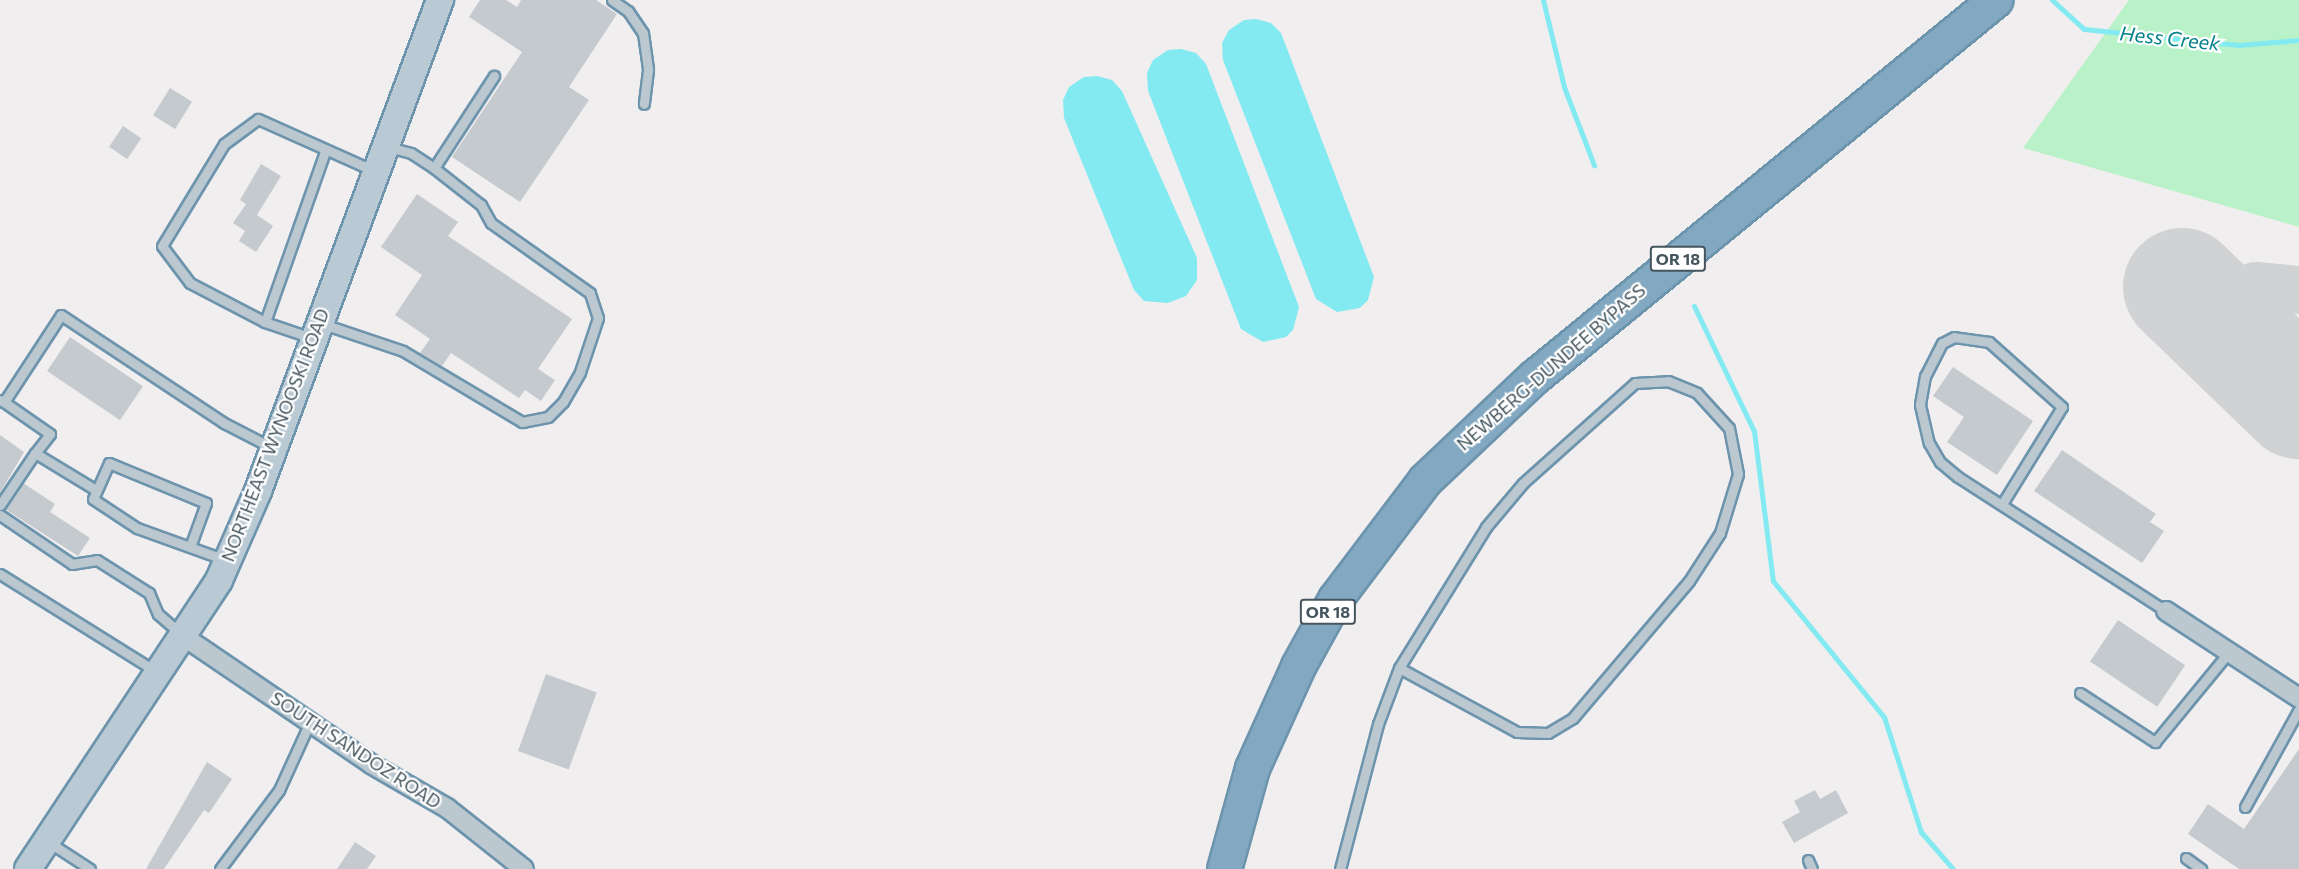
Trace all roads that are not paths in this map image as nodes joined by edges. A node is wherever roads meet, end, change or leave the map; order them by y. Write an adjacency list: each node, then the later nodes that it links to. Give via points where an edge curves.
1 (440, 0): 6 (main road, NORTHEAST WYNOOSKI ROAD)
2 (612, 0): 5 (lane, via 628,11 643,33 648,70)
3 (1995, 0): 38 (highway, NEWBERG-DUNDEE BYPASS / OR 18, via 1534,377 1425,480 1335,599 1298,666 1252,768)
4 (494, 76): 8 (lane)
5 (644, 104)
6 (386, 146): 8 (lane, via 411,153); 9 (main road, NORTHEAST WYNOOSKI ROAD)
7 (325, 152): 9 (lane); 10 (lane); 10 (lane, via 258,119 224,144 162,246 190,283)
8 (435, 168): 11 (lane, via 481,205 490,223 590,293 598,318 580,372 563,402 548,417 522,422 403,351)
9 (376, 172): 11 (main road, NORTHEAST WYNOOSKI ROAD)
10 (265, 322): 11 (lane)
11 (316, 330): 13 (main road, NORTHEAST WYNOOSKI ROAD)
12 (2, 401): 13 (lane, via 62,315 224,423); 14 (lane, via 50,434)
13 (273, 448): 20 (main road, NORTHEAST WYNOOSKI ROAD)
14 (35, 453): 15 (lane); 17 (lane)
15 (96, 490): 19 (lane, via 93,499 137,528); 19 (lane, via 108,463 206,503)
16 (2002, 504): 16 (lane, via 1940,462 1929,443 1920,405 1925,376 1942,344 1954,337 1989,342 2062,407); 22 (lane)
17 (0, 505)
18 (0, 515): 23 (lane, via 72,564 97,561 149,593 158,614)
19 (190, 547): 20 (lane)
20 (228, 561): 23 (main road, NORTHEAST WYNOOSKI ROAD)
21 (0, 573): 26 (lane)
22 (2166, 611): 24 (street)
23 (183, 636): 26 (main road, NORTHEAST WYNOOSKI ROAD); 30 (street, SOUTH SANDOZ ROAD)
24 (2229, 652): 27 (lane, via 2155,742); 28 (street)
25 (1400, 668): 25 (lane, via 1486,527 1523,483 1635,383 1668,381 1696,393 1729,428 1738,474 1720,533 1689,581 1573,718 1548,733 1517,732); 39 (lane, via 1378,724)
26 (159, 673): 32 (main road, NORTHEAST WYNOOSKI ROAD)
27 (2080, 693)
28 (2299, 698)
29 (2299, 709): 31 (lane)
30 (310, 722): 36 (lane, via 279,790); 37 (street, SOUTH SANDOZ ROAD, via 447,808)
31 (2245, 807)
32 (47, 841): 34 (main road, NORTHEAST WYNOOSKI ROAD); 35 (lane)
33 (2186, 858): 40 (lane)
34 (28, 869)
35 (90, 869)
36 (220, 869)
37 (523, 869)
38 (1224, 869)
39 (1340, 869)
40 (2201, 869)

